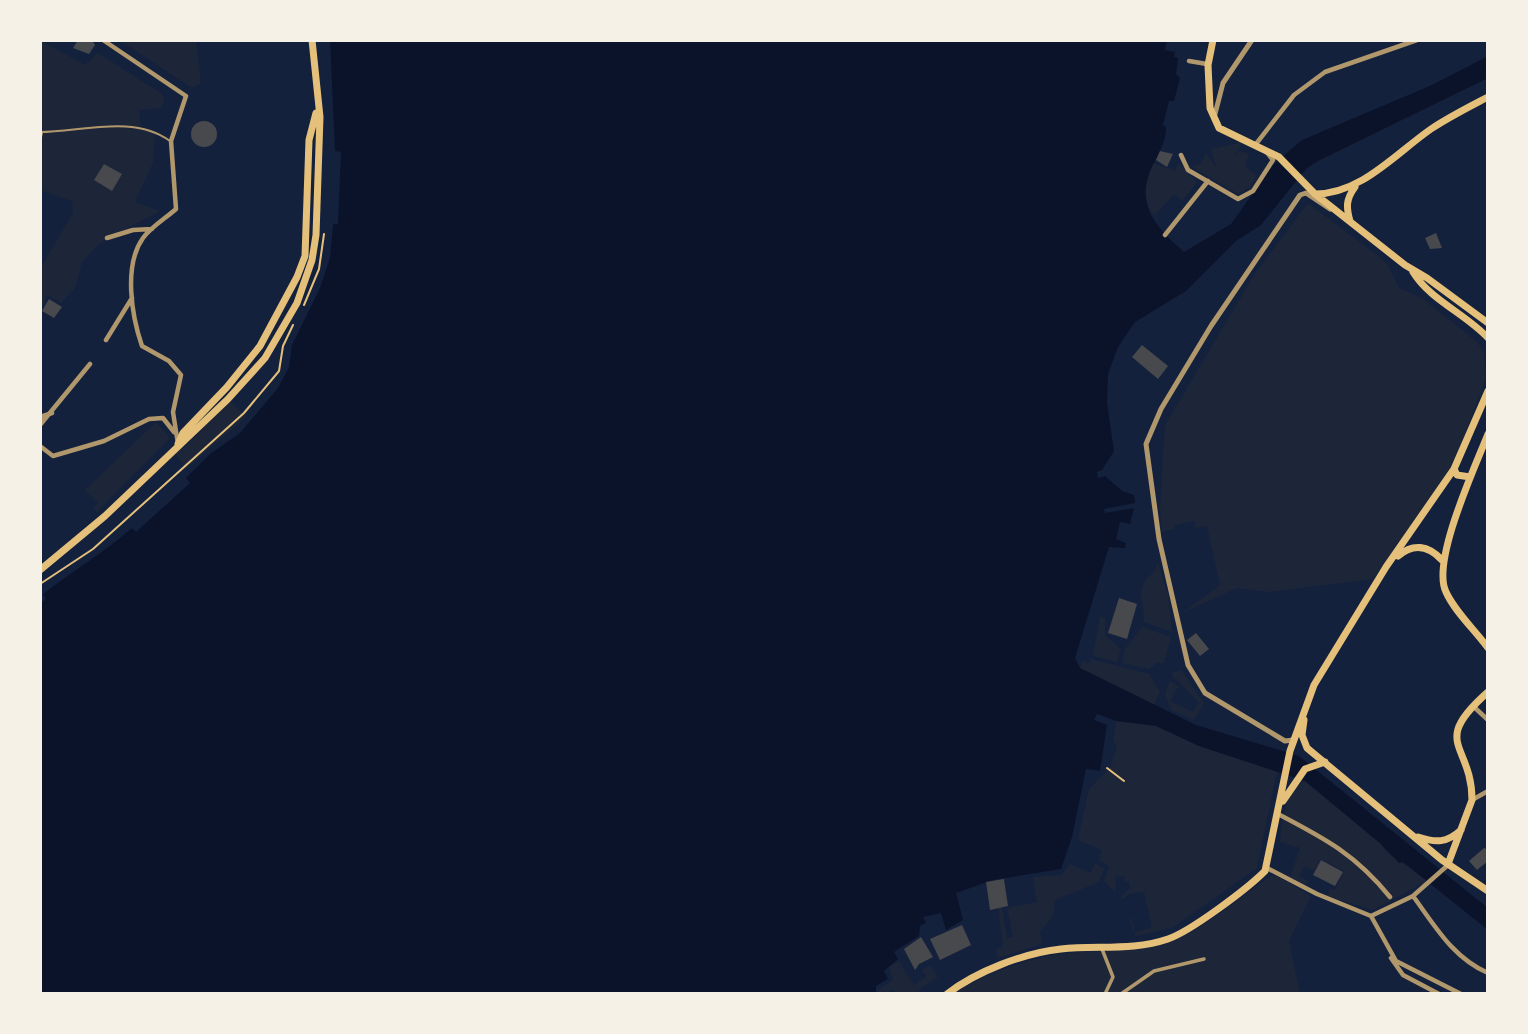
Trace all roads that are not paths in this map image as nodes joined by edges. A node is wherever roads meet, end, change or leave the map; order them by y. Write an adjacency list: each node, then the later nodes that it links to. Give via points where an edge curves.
1 (103, 40): 12 (street, via 186,96)
2 (312, 40): 36 (main road, via 320,117 316,235 307,279 262,362)
3 (1213, 40): 7 (main road)
4 (1252, 40): 9 (street, via 1223,83)
5 (1417, 40): 13 (street, via 1325,72 1294,95)
6 (1189, 61): 7 (street)
7 (1208, 65): 9 (main road)
8 (1488, 97): 17 (main road, via 1433,127)
9 (1214, 121): 13 (main road, via 1219,128)
10 (41, 132): 11 (lane); 12 (lane, via 118,126 159,134)
11 (40, 141)
12 (170, 141): 21 (street, via 176,209)
13 (1255, 144): 14 (main road)
14 (1266, 149): 16 (street, via 1273,160 1253,191 1238,199); 18 (main road)
15 (1181, 155): 16 (street, via 1188,170)
16 (1208, 181): 22 (street)
17 (1357, 183): 18 (main road, via 1332,194); 20 (main road, via 1348,195)
18 (1315, 194): 19 (main road)
19 (1337, 211): 20 (main road); 48 (street, via 1306,193 1300,195 1211,326 1161,409 1146,444 1159,539 1188,665 1205,693)
20 (1350, 221): 24 (main road)
21 (153, 229): 23 (street); 25 (street, via 133,259)
22 (1166, 235)
23 (107, 238)
24 (1413, 272): 26 (main road); 27 (main road, via 1420,283)
25 (133, 297): 28 (street); 34 (street, via 142,346 169,361 181,374)
26 (1488, 323)
27 (1488, 338)
28 (106, 340)
29 (90, 364): 31 (street)
30 (1488, 391): 38 (main road)
31 (52, 413): 32 (street); 33 (street)
32 (40, 417)
33 (40, 425)
34 (174, 433): 36 (street); 37 (street, via 163,418 149,419 104,441 53,456)
35 (1488, 434): 39 (main road)
36 (178, 444): 42 (main road, via 105,516)
37 (40, 446)
38 (1454, 469): 39 (main road); 41 (main road)
39 (1470, 477): 40 (main road)
40 (1442, 560): 41 (main road, via 1434,551 1413,547); 43 (main road, via 1446,594)
41 (1386, 567): 45 (main road)
42 (40, 570)
43 (1488, 648)
44 (1488, 692): 46 (main road)
45 (1308, 698): 48 (main road); 49 (main road, via 1304,741)
46 (1472, 706): 47 (street); 51 (main road, via 1458,723 1456,737)
47 (1488, 720)
48 (1289, 741): 52 (main road)
49 (1325, 762): 52 (main road, via 1311,766 1293,784); 54 (main road)
50 (1488, 791): 51 (street)
51 (1472, 800): 53 (main road)
52 (1279, 811): 56 (main road); 61 (street, via 1339,846)
53 (1461, 830): 54 (main road, via 1443,841); 55 (main road)
54 (1413, 836): 57 (main road)
55 (1453, 857): 57 (main road); 58 (main road)
56 (1267, 867): 62 (street, via 1307,890); 63 (main road, via 1175,936)
57 (1445, 867): 58 (main road); 60 (street)
58 (1460, 872): 59 (main road)
59 (1488, 891)
60 (1412, 896): 62 (street); 66 (street, via 1457,954)
61 (1391, 897)
62 (1371, 916): 64 (street)
63 (1102, 949): 67 (main road, via 1044,952 977,975); 68 (street, via 1113,978)
64 (1390, 954): 70 (street, via 1403,975); 71 (street, via 1403,966)
65 (1204, 959): 69 (street, via 1159,969)
66 (1488, 973)
67 (947, 994)
68 (1105, 994)
69 (1121, 994)
70 (1439, 994)
71 (1461, 994)

